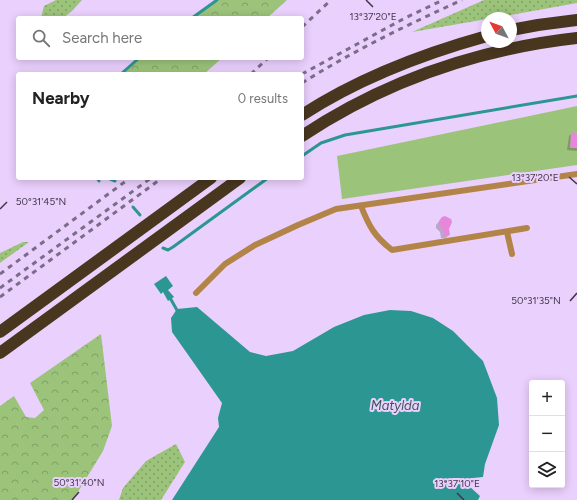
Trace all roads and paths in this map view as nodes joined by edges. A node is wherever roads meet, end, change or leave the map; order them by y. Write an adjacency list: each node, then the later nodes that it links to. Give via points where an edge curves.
1 (577, 20): 2 (highway)
2 (517, 29)
3 (481, 38): 5 (highway, via 447,46 400,64 322,102)
4 (577, 38): 6 (highway, via 495,52 453,63 368,97 330,117)
5 (304, 114)
6 (304, 135)
7 (577, 174): 10 (lane)
8 (207, 180): 15 (highway)
9 (237, 180): 16 (highway)
10 (361, 206): 12 (lane, via 368,224 380,240 392,250); 14 (lane, via 336,209 255,245 225,264)
11 (527, 228): 12 (lane)
12 (507, 232): 13 (lane)
13 (512, 254)
14 (196, 293)
15 (0, 332)
16 (0, 353)

